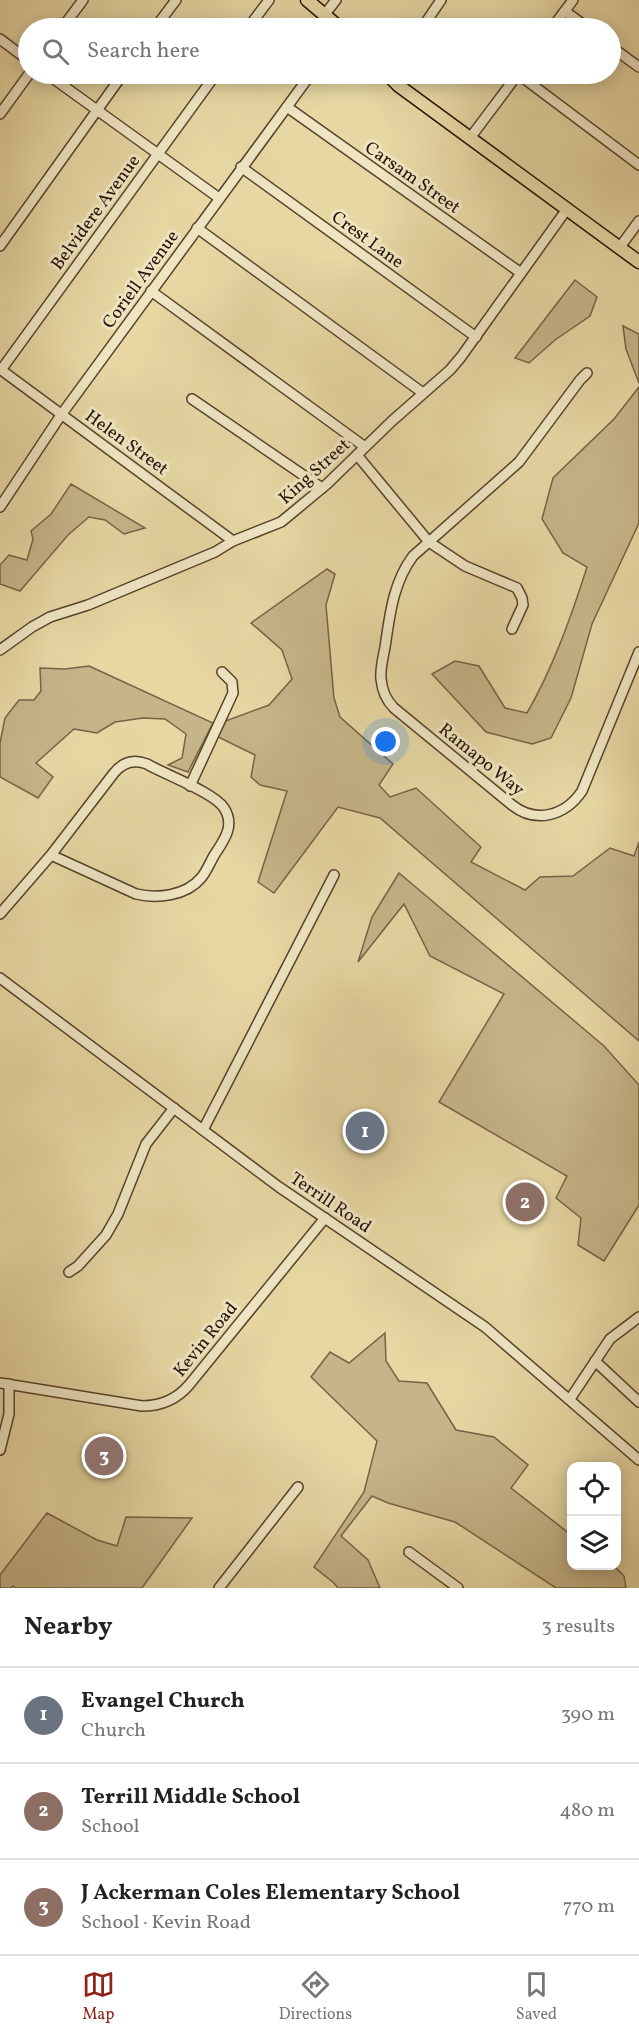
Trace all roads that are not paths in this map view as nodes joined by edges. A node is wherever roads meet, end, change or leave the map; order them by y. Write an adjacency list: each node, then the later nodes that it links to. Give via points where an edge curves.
1 (82, 0): 10 (street)
2 (176, 0): 11 (street)
3 (269, 0): 12 (street)
4 (307, 0): 9 (main road)
5 (336, 0): 9 (street)
6 (441, 0): 14 (street)
7 (573, 0): 8 (street)
8 (565, 11): 15 (street); 16 (street)
9 (325, 14): 13 (main road)
10 (69, 18)
11 (162, 18)
12 (256, 18)
13 (329, 18)
14 (429, 18)
15 (560, 18)
16 (574, 18)
17 (0, 39): 18 (street)
18 (18, 52)
19 (621, 54): 20 (street)
20 (639, 67)
21 (22, 84): 31 (street)
22 (61, 84): 30 (street)
23 (116, 84): 30 (street)
24 (209, 84): 33 (street, Belvidere Avenue)
25 (304, 84): 29 (street, Coriell Avenue)
26 (397, 84): 32 (main road)
27 (510, 84): 32 (street)
28 (531, 84): 34 (street)
29 (287, 106): 35 (street, Coriell Avenue); 43 (street, Carsam Street)
30 (97, 109): 33 (street); 40 (street)
31 (0, 114)
32 (470, 138): 37 (main road)
33 (158, 154): 36 (street); 46 (street, Belvidere Avenue)
34 (639, 165)
35 (242, 168): 36 (street, Coriell Avenue); 45 (street, Crest Lane)
36 (219, 198): 39 (street, Coriell Avenue)
37 (567, 209): 41 (main road); 43 (street, King Street)
38 (639, 221): 41 (street)
39 (197, 228): 44 (street, Coriell Avenue); 48 (street)
40 (0, 246)
41 (620, 247): 42 (main road)
42 (639, 262)
43 (521, 273): 45 (street, King Street)
44 (151, 291): 50 (street, Coriell Avenue); 51 (street)
45 (476, 337): 48 (street, King Street, via 456,363)
46 (1, 370): 50 (street, Helen Street)
47 (587, 373): 56 (street, Ramapo Way, via 519,462)
48 (423, 393): 51 (street, King Street)
49 (192, 399): 53 (street)
50 (62, 415): 54 (street, Coriell Avenue); 55 (street, Helen Street)
51 (365, 447): 52 (street, King Street)
52 (357, 455): 53 (street, King Street); 56 (street)
53 (322, 488): 55 (street, King Street, via 280,522)
54 (0, 507)
55 (233, 542): 58 (street, King Street, via 88,605 50,617)
56 (429, 542): 57 (street, via 465,566 517,588 523,605); 59 (street, Ramapo Way, via 413,556 397,585 381,668 383,692 394,708 519,810 533,815 552,814 576,799)
57 (512, 629)
58 (0, 650)
59 (639, 652)
60 (222, 672): 61 (street, via 232,682 233,693)
61 (190, 786): 62 (street, via 142,762 126,763); 62 (street, via 221,804 228,816 229,829 201,878 183,890 163,896 136,894)
62 (51, 855): 64 (street)
63 (334, 875): 67 (street)
64 (0, 914)
65 (0, 978): 66 (street, Terrill Road)
66 (174, 1108): 67 (street, Terrill Road); 69 (street, via 146,1144 106,1235)
67 (203, 1130): 68 (street, Terrill Road)
68 (325, 1218): 72 (street, Kevin Road, via 189,1385 171,1400 142,1406); 73 (street, Terrill Road, via 485,1327)
69 (69, 1272)
70 (639, 1317): 71 (street, via 610,1339)
71 (595, 1361): 73 (street); 74 (street)
72 (5, 1384): 75 (street, via 9,1414)
73 (570, 1399): 76 (street, Terrill Road)
74 (639, 1401)
75 (0, 1450)
76 (639, 1460)
77 (298, 1487): 79 (street)
78 (409, 1552): 80 (street)
79 (219, 1588)
80 (458, 1588)

